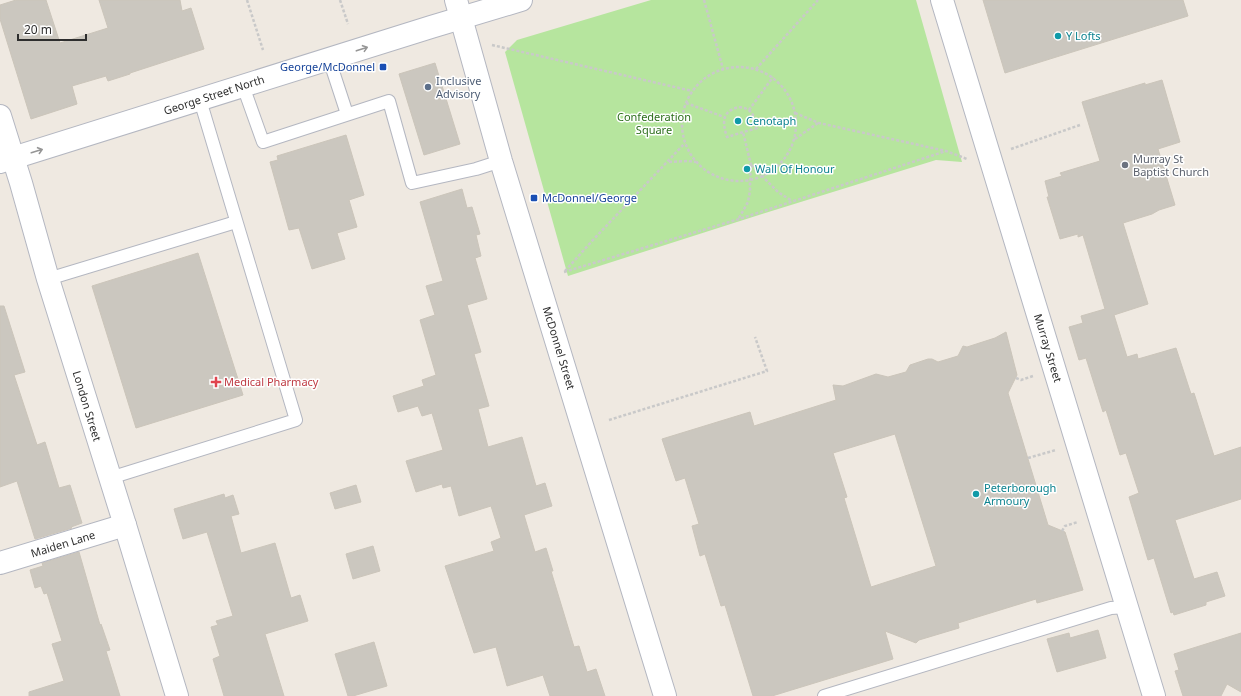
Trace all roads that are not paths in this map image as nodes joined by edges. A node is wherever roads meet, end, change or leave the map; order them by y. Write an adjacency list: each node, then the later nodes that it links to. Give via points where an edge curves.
1 (521, 0): 3 (street, George Street North)
2 (942, 0): 16 (street, Murray Street)
3 (459, 9): 4 (street, George Street North, one-way to 3, via 431,27); 10 (street, McDonnel Street)
4 (329, 59): 5 (street, George Street North); 7 (lane)
5 (243, 86): 6 (street, George Street North); 7 (lane, via 263,142)
6 (200, 100): 9 (street, George Street North, one-way to 6); 11 (lane)
7 (347, 114): 10 (lane, via 389,101 412,183)
8 (0, 116): 9 (street, London Street)
9 (7, 160): 12 (street, London Street)
10 (501, 161): 18 (street, McDonnel Street)
11 (236, 222): 12 (lane); 13 (lane, via 296,420)
12 (48, 279): 13 (street, London Street)
13 (110, 478): 14 (street, London Street)
14 (125, 525): 15 (street, Maiden Lane); 17 (street, London Street)
15 (0, 563)
16 (1127, 607): 19 (lane, via 1111,608); 20 (street, Murray Street)
17 (177, 696)
18 (665, 696)
19 (824, 696)
20 (1154, 696)

